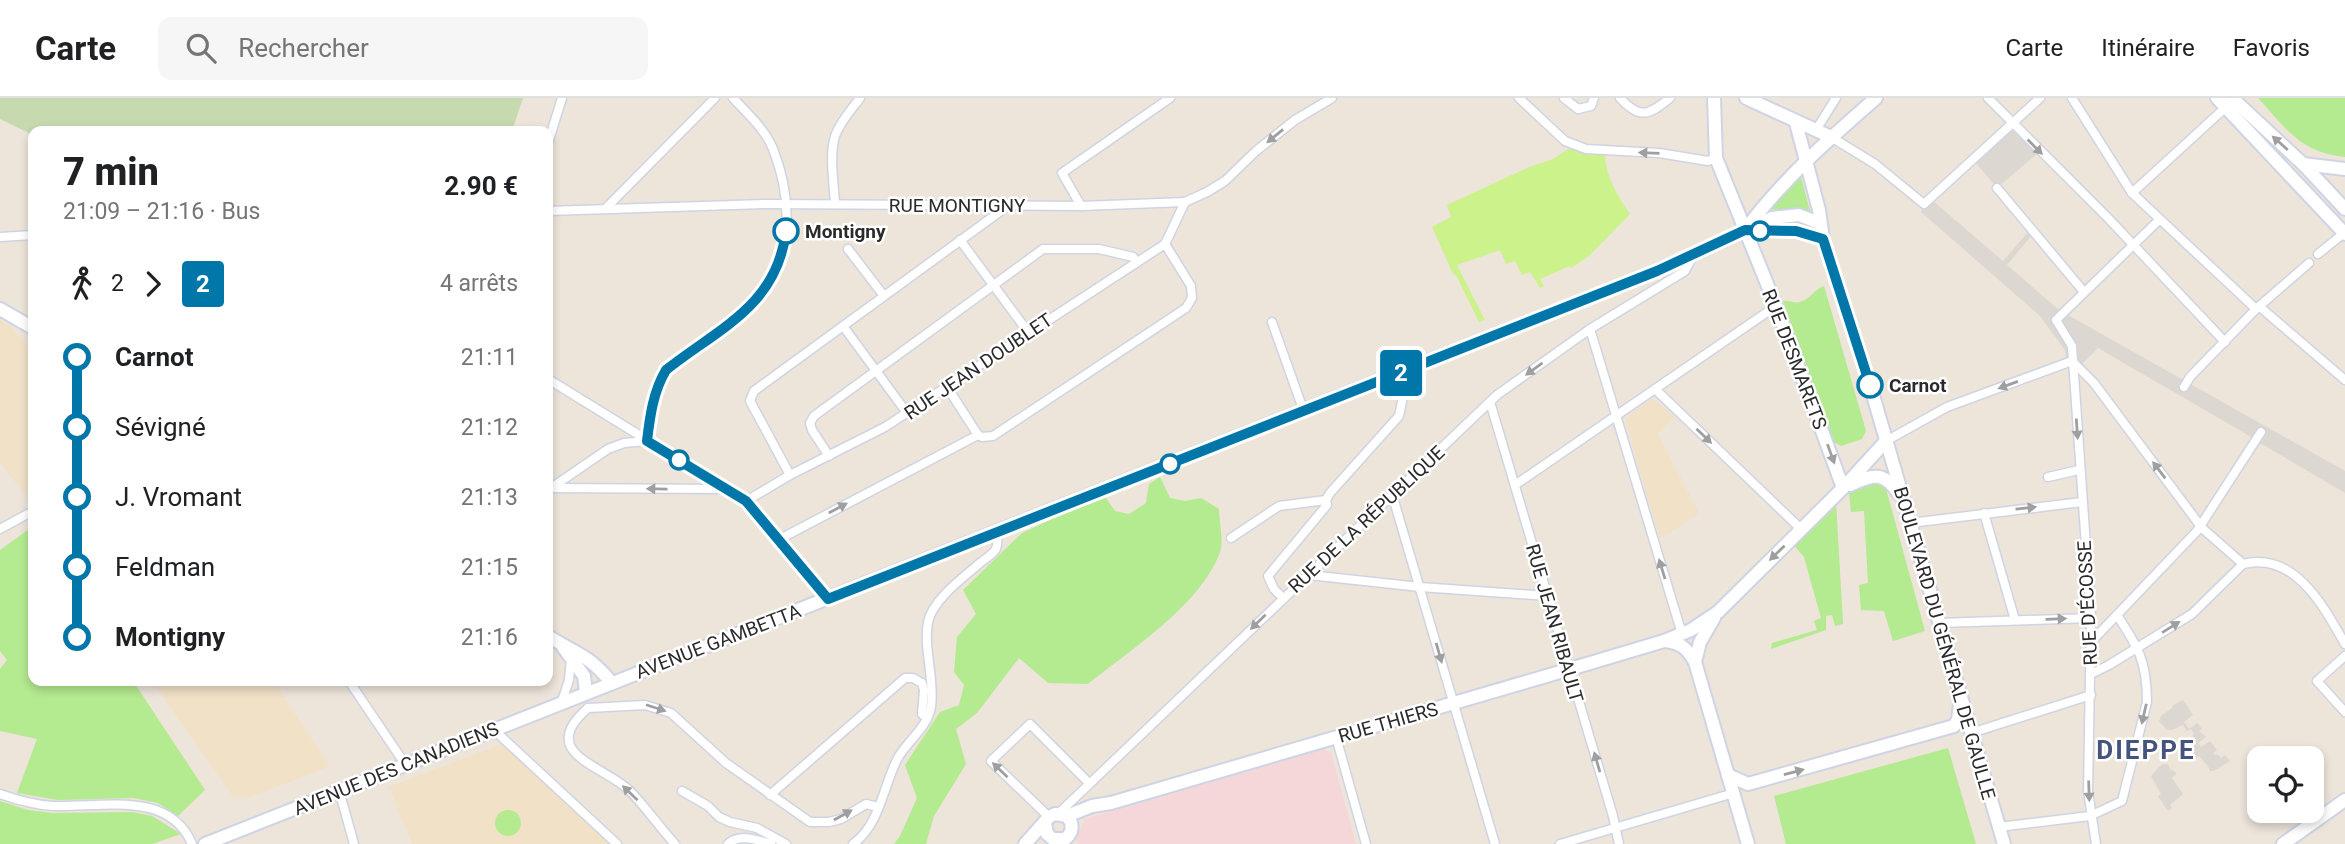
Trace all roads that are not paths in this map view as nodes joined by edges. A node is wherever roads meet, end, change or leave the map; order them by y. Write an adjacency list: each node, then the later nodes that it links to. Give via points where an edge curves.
1 (562, 98): 22 (street)
2 (715, 98): 36 (street)
3 (733, 98): 32 (street, via 772,148)
4 (860, 98): 33 (street, via 836,135)
5 (1170, 98): 35 (street, via 1065,169 1064,178)
6 (1332, 98): 31 (street, RUE MONTIGNY, one-way to 31, via 1295,120 1225,181)
7 (1519, 98): 25 (street, one-way to 7, via 1708,161 1586,149 1565,141)
8 (1564, 98): 9 (street, via 1578,109 1591,106)
9 (1594, 98)
10 (1620, 98): 11 (street, via 1632,111 1642,113)
11 (1670, 98)
12 (1714, 98): 25 (main road, RUE DESMARETS)
13 (1746, 98): 20 (main road)
14 (1836, 98): 23 (street)
15 (1876, 98): 24 (main road)
16 (1988, 98): 21 (street)
17 (2040, 98): 21 (street)
18 (2075, 99): 30 (street)
19 (2225, 101): 27 (main road, one-way to 19); 30 (street); 41 (main road)
20 (1796, 123): 23 (main road); 26 (main road, BOULEVARD DU GÉNÉRAL DE GAULLE)
21 (2011, 123): 24 (street, via 1924,204 1875,164); 49 (street, one-way to 49)
22 (553, 127)
23 (1816, 130): 24 (main road)
24 (1831, 137): 26 (main road)
25 (1716, 158): 42 (main road, RUE DESMARETS)
26 (1806, 161): 40 (main road, BOULEVARD DU GÉNÉRAL DE GAULLE); 42 (main road)
27 (2303, 164): 28 (main road); 37 (main road)
28 (2345, 169)
29 (1997, 188): 56 (street)
30 (2132, 193): 39 (street)
31 (1185, 202): 35 (street, RUE MONTIGNY); 48 (street, RUE JEAN DOUBLET)
32 (786, 204): 33 (street, RUE MONTIGNY); 36 (street, RUE MONTIGNY); 81 (street, via 784,248 773,278 748,309 666,370 657,384)
33 (835, 204): 34 (street, RUE MONTIGNY)
34 (1009, 205): 35 (street, RUE MONTIGNY); 46 (street)
35 (1082, 206)
36 (606, 208): 38 (street, RUE MONTIGNY)
37 (2345, 209)
38 (553, 211)
39 (2159, 220): 49 (street); 59 (street)
40 (1819, 223): 42 (main road, AVENUE GAMBETTA, via 1790,215); 43 (main road); 47 (main road, BOULEVARD DU GÉNÉRAL DE GAULLE)
41 (2344, 229): 51 (street)
42 (1745, 230): 43 (main road); 54 (main road, AVENUE GAMBETTA, via 1694,254); 58 (main road, RUE DESMARETS)
43 (1796, 231): 47 (main road)
44 (28, 235): 45 (street)
45 (0, 237)
46 (960, 240): 55 (street); 57 (street)
47 (1824, 242): 82 (main road, BOULEVARD DU GÉNÉRAL DE GAULLE)
48 (1164, 244): 52 (street, RUE JEAN DOUBLET); 80 (street, via 1191,286 1192,298 1186,308 993,436)
49 (2134, 245): 56 (street); 66 (street)
50 (848, 249): 57 (street)
51 (2318, 254)
52 (1137, 262): 55 (street, via 1099,249 1043,249); 65 (street, RUE JEAN DOUBLET)
53 (2309, 263): 59 (street)
54 (1659, 278): 64 (street, RUE DE LA RÉPUBLIQUE); 69 (main road, AVENUE GAMBETTA)
55 (993, 284): 65 (street); 68 (street)
56 (2084, 292): 67 (street, via 2056,320 2071,346)
57 (884, 296): 63 (street)
58 (1776, 306): 74 (street); 90 (main road, RUE DESMARETS, one-way to 90)
59 (2258, 308): 66 (street); 70 (street)
60 (0, 309): 62 (main road)
61 (1272, 322): 76 (street)
62 (28, 325)
63 (843, 326): 68 (street); 85 (street, via 751,396)
64 (1590, 329): 75 (street, RUE DE LA RÉPUBLIQUE, one-way to 75); 78 (street)
65 (1028, 332): 72 (street, RUE JEAN DOUBLET)
66 (2225, 342): 73 (street)
67 (2072, 361): 82 (street, one-way to 82, via 1947,407); 84 (street, RUE D'ÉCOSSE, one-way to 84); 100 (street, one-way to 67, via 2094,383)
68 (878, 371): 77 (street); 83 (street, via 814,416 812,430)
69 (1401, 374): 76 (main road, AVENUE GAMBETTA); 93 (street, via 1405,387 1399,416)
70 (2345, 380)
71 (553, 382): 81 (street)
72 (947, 387): 77 (street, RUE JEAN DOUBLET); 80 (street)
73 (2184, 387)
74 (1655, 389): 78 (street); 102 (street, one-way to 102)
75 (1490, 402): 88 (street, RUE JEAN RIBAULT); 92 (street, RUE DE LA RÉPUBLIQUE)
76 (1304, 412): 103 (main road, AVENUE GAMBETTA)
77 (907, 413): 83 (street, RUE JEAN DOUBLET)
78 (1616, 416): 88 (street); 117 (street, one-way to 78)
79 (2261, 432): 100 (street)
80 (978, 435): 105 (street, one-way to 80)
81 (647, 441): 87 (street, via 608,449); 91 (street)
82 (1886, 442): 90 (main road); 96 (main road, BOULEVARD DU GÉNÉRAL DE GAULLE)
83 (829, 456): 85 (street, RUE JEAN DOUBLET)
84 (2079, 470): 86 (street); 95 (street, RUE D'ÉCOSSE)
85 (790, 475): 94 (street, RUE JEAN DOUBLET)
86 (2048, 477)
87 (553, 485)
88 (1515, 485): 109 (street, RUE JEAN RIBAULT)
89 (553, 488): 91 (street, one-way to 89)
90 (1843, 488): 96 (main road, via 1867,477 1882,477 1891,482); 102 (main road)
91 (725, 489): 94 (street)
92 (1392, 494): 107 (street, RUE DE LA RÉPUBLIQUE); 108 (street)
93 (1326, 500): 104 (street, via 1279,506); 110 (street, via 1327,505 1268,576)
94 (746, 501): 105 (street)
95 (2082, 502): 97 (street, one-way to 95); 114 (street, RUE D'ÉCOSSE)
96 (1904, 503): 99 (main road, BOULEVARD DU GÉNÉRAL DE GAULLE)
97 (1984, 513): 99 (street); 115 (street)
98 (28, 514): 101 (street)
99 (1910, 523): 116 (main road, BOULEVARD DU GÉNÉRAL DE GAULLE)
100 (2201, 524): 106 (street); 113 (street)
101 (0, 529)
102 (1801, 529): 112 (main road, one-way to 112)
103 (996, 533): 111 (main road, AVENUE GAMBETTA); 138 (street, via 995,550 950,588 929,618)
104 (1231, 538)
105 (778, 540): 111 (street)
106 (2243, 564): 121 (street, via 2273,564 2306,584); 123 (street, one-way to 106, via 2201,607)
107 (1309, 575): 108 (street); 110 (street, RUE DE LA RÉPUBLIQUE)
108 (1420, 587): 109 (street); 135 (street, one-way to 135)
109 (1548, 596): 127 (street, RUE JEAN RIBAULT)
110 (1283, 598): 144 (street, RUE DE LA RÉPUBLIQUE, one-way to 144)
111 (828, 599): 129 (main road, AVENUE GAMBETTA)
112 (1718, 612): 117 (main road, RUE THIERS); 126 (main road)
113 (2117, 615): 120 (street); 123 (street)
114 (2091, 618): 115 (street, one-way to 114); 120 (street, RUE D'ÉCOSSE)
115 (2015, 620): 116 (street)
116 (1939, 623): 133 (main road, BOULEVARD DU GÉNÉRAL DE GAULLE)
117 (1682, 634): 119 (main road, RUE THIERS)
118 (553, 639): 122 (main road)
119 (1664, 641): 126 (main road, via 1678,643); 127 (main road, RUE THIERS)
120 (2091, 642): 128 (street, RUE D'ÉCOSSE)
121 (2345, 644)
122 (561, 645): 125 (main road); 129 (main road, via 583,654)
123 (2138, 647): 128 (street); 153 (street, one-way to 153, via 2147,702 2125,792 2122,801)
124 (2345, 656): 137 (street, via 2317,681)
125 (571, 657): 131 (main road, via 584,676); 134 (street)
126 (1696, 657): 143 (main road)
127 (1569, 669): 135 (main road, RUE THIERS); 155 (street, RUE JEAN RIBAULT, one-way to 127)
128 (2091, 674): 132 (street, RUE D'ÉCOSSE)
129 (611, 682): 131 (main road, AVENUE GAMBETTA)
130 (352, 686): 142 (street)
131 (586, 692): 134 (main road, AVENUE DES CANADIENS); 136 (street)
132 (2091, 695): 140 (street); 153 (street, RUE D'ÉCOSSE, one-way to 153)
133 (1961, 696): 140 (main road, BOULEVARD DU GÉNÉRAL DE GAULLE); 143 (main road, one-way to 133, via 1748,784 1954,726)
134 (562, 701): 139 (main road, AVENUE DES CANADIENS)
135 (1454, 703): 141 (main road, RUE THIERS); 168 (street)
136 (588, 708): 149 (street, one-way to 149, via 645,705 671,713 726,764); 162 (street, one-way to 136, via 627,789 575,754 569,732)
137 (2345, 712)
138 (927, 719): 149 (street, via 922,714 922,683 905,678); 152 (street, via 898,757)
139 (493, 729): 142 (main road, AVENUE DES CANADIENS); 161 (street)
140 (1971, 733): 154 (main road, BOULEVARD DU GÉNÉRAL DE GAULLE)
141 (1336, 737): 156 (main road, RUE THIERS, via 1092,806); 167 (street)
142 (405, 764): 145 (main road, AVENUE DES CANADIENS)
143 (1728, 775): 147 (main road)
144 (1089, 783): 156 (street, RUE DE LA RÉPUBLIQUE); 156 (street, one-way to 144, via 991,761 1030,724)
145 (339, 790): 159 (main road, AVENUE DES CANADIENS); 160 (street)
146 (682, 792): 165 (street, via 719,817 757,828)
147 (1734, 793): 155 (street); 171 (main road)
148 (0, 794): 158 (street, via 52,806 151,808 185,831)
149 (770, 795): 152 (street, one-way to 152, via 810,822 829,822 866,804)
150 (2345, 800): 174 (main road)
151 (2345, 805): 175 (main road)
152 (878, 807): 166 (street)
153 (2090, 816): 154 (street); 173 (street, RUE D'ÉCOSSE)
154 (1999, 827): 172 (main road, BOULEVARD DU GÉNÉRAL DE GAULLE)
155 (1615, 828): 169 (street); 170 (street, RUE JEAN RIBAULT)
156 (1061, 830): 157 (main road, RUE THIERS)
157 (1024, 843)
158 (191, 844)
159 (205, 844)
160 (354, 844)
161 (617, 844)
162 (675, 844)
163 (728, 844): 164 (street, via 742,838)
164 (771, 844)
165 (786, 844)
166 (853, 844)
167 (1366, 844)
168 (1495, 844)
169 (1560, 844)
170 (1619, 844)
171 (1748, 844)
172 (2004, 844)
173 (2096, 844)
174 (2283, 844)
175 (2290, 844)

